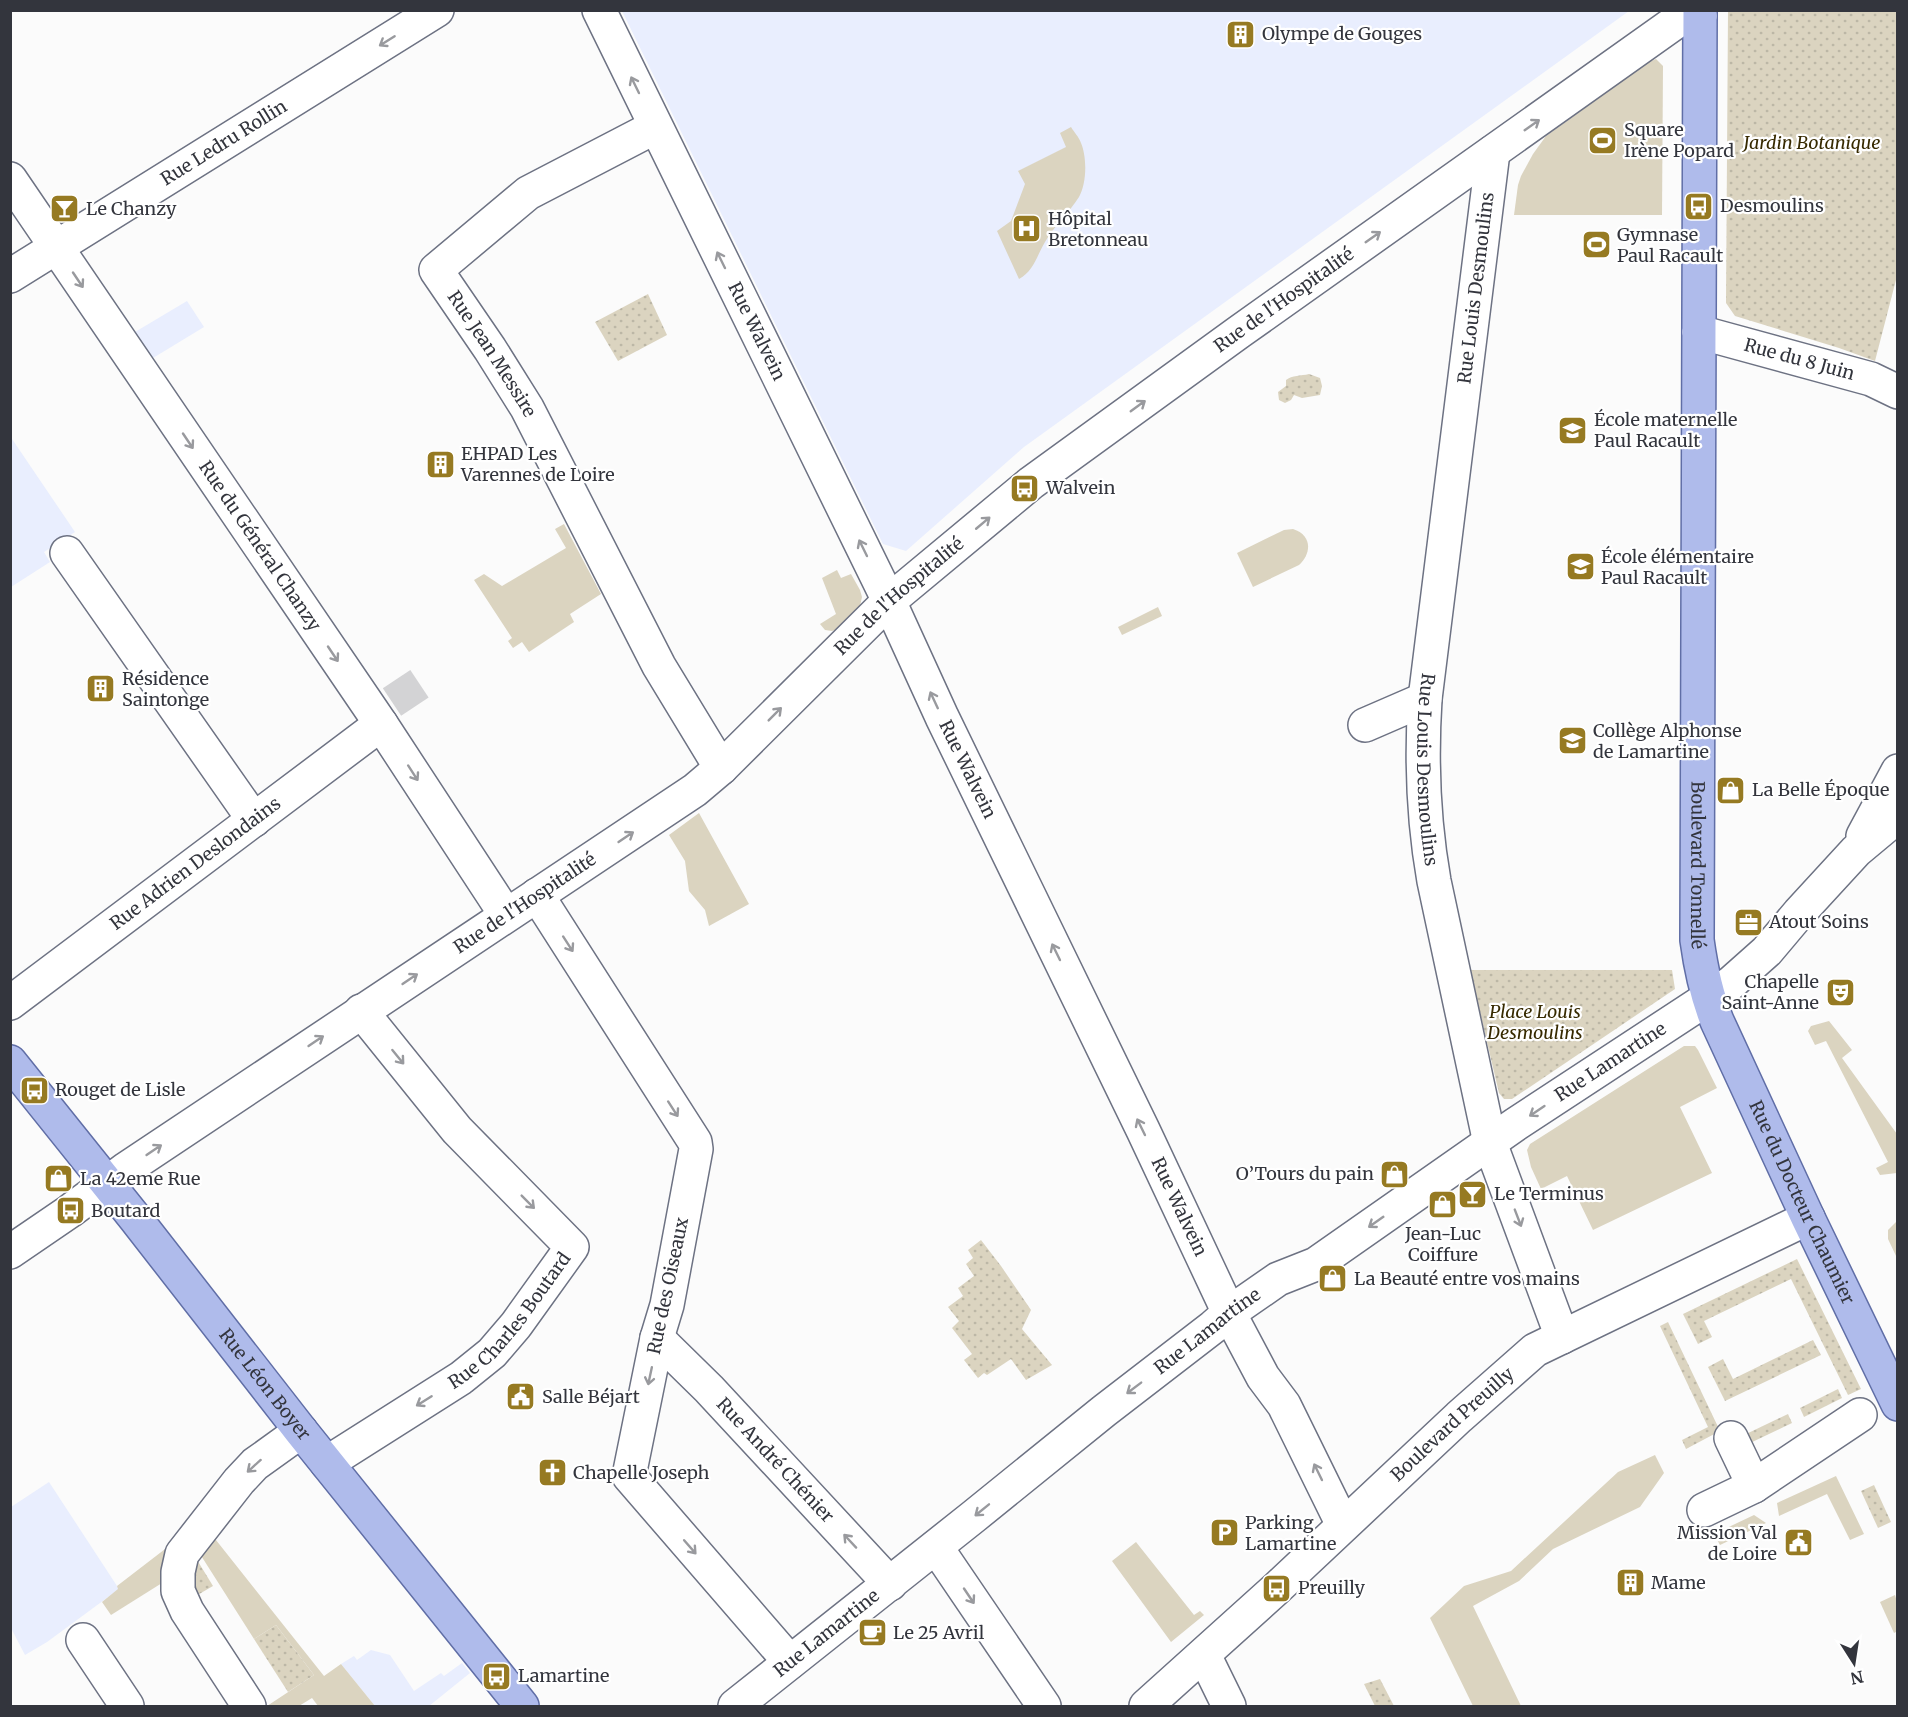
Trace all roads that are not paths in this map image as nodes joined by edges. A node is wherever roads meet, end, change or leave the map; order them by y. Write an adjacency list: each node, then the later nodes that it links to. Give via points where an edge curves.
1 (437, 10): 7 (street, Rue Ledru Rollin, one-way to 7)
2 (599, 10): 4 (street, Rue Walvein, one-way to 2)
3 (1700, 13): 5 (street, Rue de l'Hospitalité, one-way to 3, via 1677,21); 9 (main road, Boulevard Tonnellé)
4 (655, 127): 12 (street, Rue Walvein, one-way to 4); 16 (street, Rue Jean Messire, via 528,193 436,270 527,408 659,666)
5 (1493, 152): 12 (street, Rue de l'Hospitalité, one-way to 5, via 1031,483); 13 (street, Rue Louis Desmoulins)
6 (10, 179): 7 (street, Rue du Général Chanzy)
7 (56, 248): 8 (street, Rue Ledru Rollin); 14 (street, Rue du Général Chanzy, one-way to 14)
8 (10, 276)
9 (1699, 332): 10 (street, Rue du 8 Juin, via 1861,376); 23 (main road, Boulevard Tonnellé, via 1697,940)
10 (1898, 392)
11 (67, 553): 19 (street)
12 (889, 601): 16 (street, Rue de l'Hospitalité, one-way to 12); 31 (street, Rue Walvein, one-way to 12)
13 (1425, 699): 15 (street); 27 (street, Rue Louis Desmoulins, via 1422,779 1426,838 1422,882)
14 (381, 724): 19 (street, Rue Adrien Deslondains); 22 (street, Rue du Général Chanzy, one-way to 22)
15 (1365, 724)
16 (721, 768): 21 (street, Rue de l'Hospitalité, one-way to 16, via 695,790)
17 (1898, 771): 20 (street)
18 (1898, 816): 20 (street)
19 (254, 820): 24 (street, Rue Adrien Deslondains)
20 (1856, 851): 23 (street, Rue Lamartine, via 1754,964)
21 (537, 895): 22 (street, Rue de l'Hospitalité); 33 (street, Rue des Oiseaux, one-way to 33, via 695,1142 667,1305)
22 (506, 915): 25 (street, Rue de l'Hospitalité, one-way to 22)
23 (1708, 998): 27 (street, Rue Lamartine, one-way to 27); 29 (main road, Rue du Docteur Chaumier)
24 (10, 1003)
25 (361, 1011): 28 (street, Rue de l'Hospitalité, one-way to 25); 38 (street, Rue Charles Boutard, one-way to 38, via 457,1130 572,1247 492,1353 461,1378)
26 (10, 1062): 28 (main road, Rue Léon Boyer)
27 (1490, 1143): 31 (street, Rue Lamartine, one-way to 31, via 1316,1264 1278,1279); 32 (street, Rue Louis Desmoulins, one-way to 32)
28 (107, 1183): 30 (street, Rue de l'Hospitalité); 36 (main road, Rue Léon Boyer)
29 (1808, 1218): 32 (street, Boulevard Preuilly); 34 (main road, Rue du Docteur Chaumier)
30 (10, 1252)
31 (1229, 1313): 41 (street, Rue Walvein, one-way to 31, via 1284,1405 1263,1377); 42 (street, Rue Lamartine, one-way to 42)
32 (1562, 1337): 41 (street, Boulevard Preuilly, via 1535,1350)
33 (657, 1338): 43 (street, Rue André Chénier, one-way to 33); 46 (street, Rue des Oiseaux, one-way to 46, via 629,1476)
34 (1898, 1404)
35 (1860, 1415): 39 (street)
36 (301, 1431): 38 (main road, Rue Léon Boyer); 48 (street, one-way to 48, via 255,1464 182,1554 178,1572 178,1591 187,1611)
37 (1731, 1438): 39 (street)
38 (327, 1463): 49 (main road, Rue Léon Boyer)
39 (1754, 1486): 40 (street)
40 (1704, 1510)
41 (1343, 1525): 45 (street, Boulevard Preuilly)
42 (936, 1548): 43 (street, Rue Lamartine); 51 (street, one-way to 51)
43 (890, 1584): 46 (street, Rue Lamartine)
44 (83, 1640): 47 (street)
45 (1204, 1655): 52 (street, Boulevard Preuilly); 53 (street)
46 (790, 1662): 50 (street, Rue Lamartine)
47 (127, 1707)
48 (249, 1707)
49 (522, 1707)
50 (735, 1707)
51 (1044, 1707)
52 (1146, 1707)
53 (1230, 1707)

